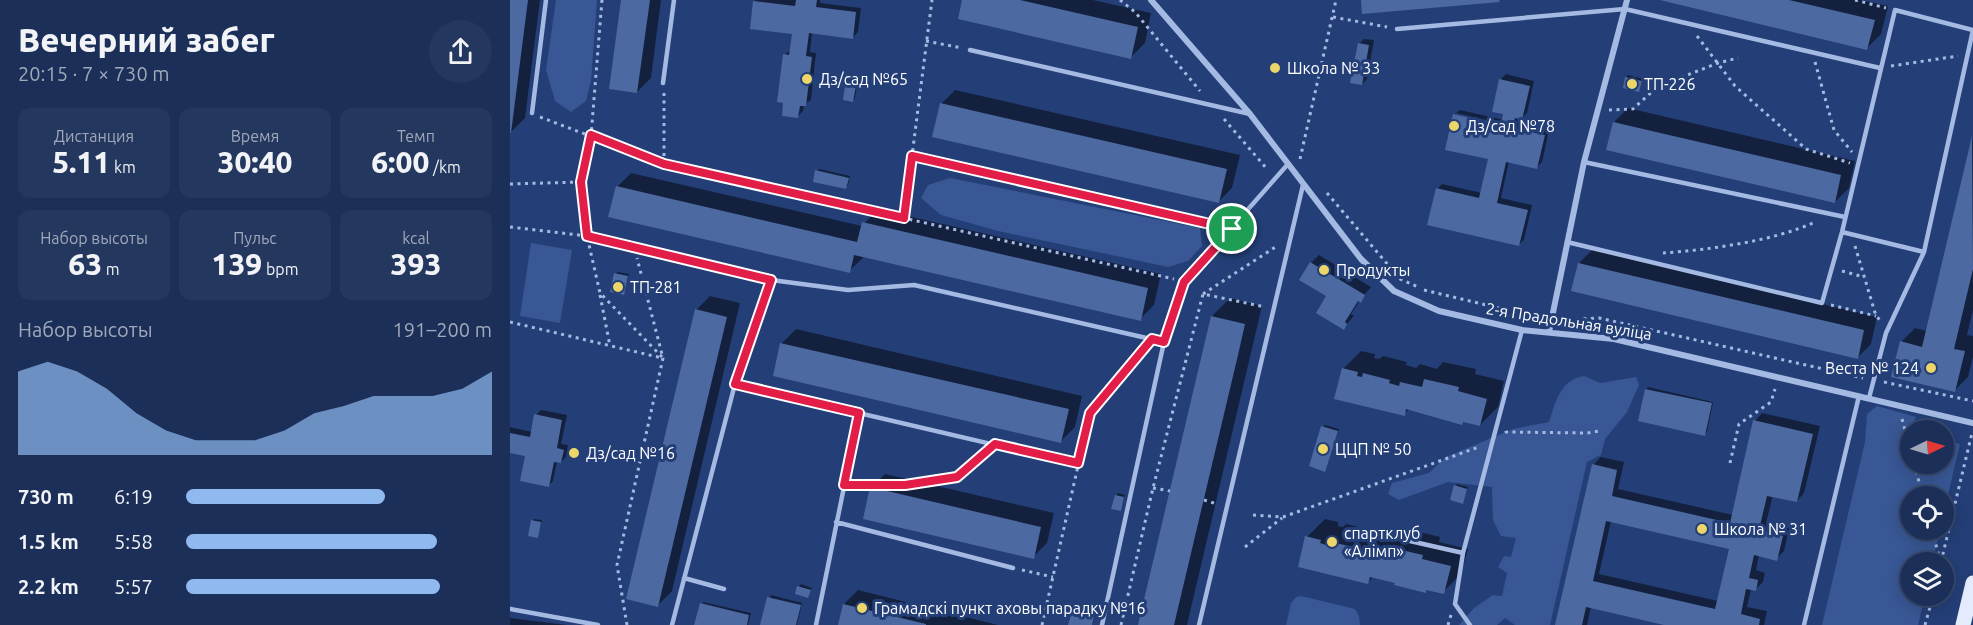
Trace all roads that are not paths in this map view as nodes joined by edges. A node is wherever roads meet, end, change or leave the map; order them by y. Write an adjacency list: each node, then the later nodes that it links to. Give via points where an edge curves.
1 (546, 0): 11 (lane)
2 (674, 0): 10 (lane)
3 (1151, 0): 12 (street, 2-я Прадольная вуліца)
4 (1627, 0): 5 (street)
5 (1625, 9): 6 (lane); 9 (lane); 13 (street)
6 (1397, 29)
7 (1973, 30): 9 (lane, via 1895,10); 22 (lane)
8 (970, 50): 12 (lane)
9 (1880, 68): 17 (lane)
10 (663, 83)
11 (532, 113)
12 (1250, 114): 15 (street, 2-я Прадольная вуліца)
13 (1584, 162): 17 (lane); 20 (street)
14 (938, 163): 18 (lane)
15 (1288, 164): 16 (street, 2-я Прадольная вуліца); 18 (lane)
16 (1304, 185): 24 (street, 2-я Прадольная вуліца, via 1361,259 1394,291 1439,311); 45 (lane)
17 (1845, 216): 19 (lane)
18 (1232, 229): 26 (lane, via 1184,282)
19 (1842, 232): 20 (lane, via 1822,303); 22 (lane)
20 (1567, 242): 25 (street)
21 (634, 248): 23 (lane)
22 (1924, 252): 29 (lane, via 1888,328)
23 (771, 280): 26 (lane, via 848,290 914,285); 27 (lane)
24 (1522, 330): 25 (street, 2-я Прадольная вуліца); 35 (lane)
25 (1549, 332): 28 (street, 2-я Прадольная вуліца, via 1614,339)
26 (1164, 342): 44 (lane)
27 (735, 384): 30 (lane); 37 (lane)
28 (1859, 396): 29 (street, 2-я Прадольная вуліца); 47 (lane)
29 (1869, 398): 31 (street, 2-я Прадольная вуліца)
30 (859, 413): 32 (lane); 33 (lane)
31 (1973, 423)
32 (1038, 454)
33 (836, 522): 36 (lane); 43 (lane)
34 (1379, 534): 35 (lane)
35 (1463, 553): 46 (lane, via 1455,604)
36 (1013, 568)
37 (684, 578): 39 (lane); 42 (lane)
38 (1973, 583): 48 (main road)
39 (724, 589)
40 (510, 609): 41 (lane)
41 (598, 625)
42 (672, 625)
43 (816, 625)
44 (1101, 625)
45 (1199, 625)
46 (1470, 625)
47 (1804, 625)
48 (1963, 625)

